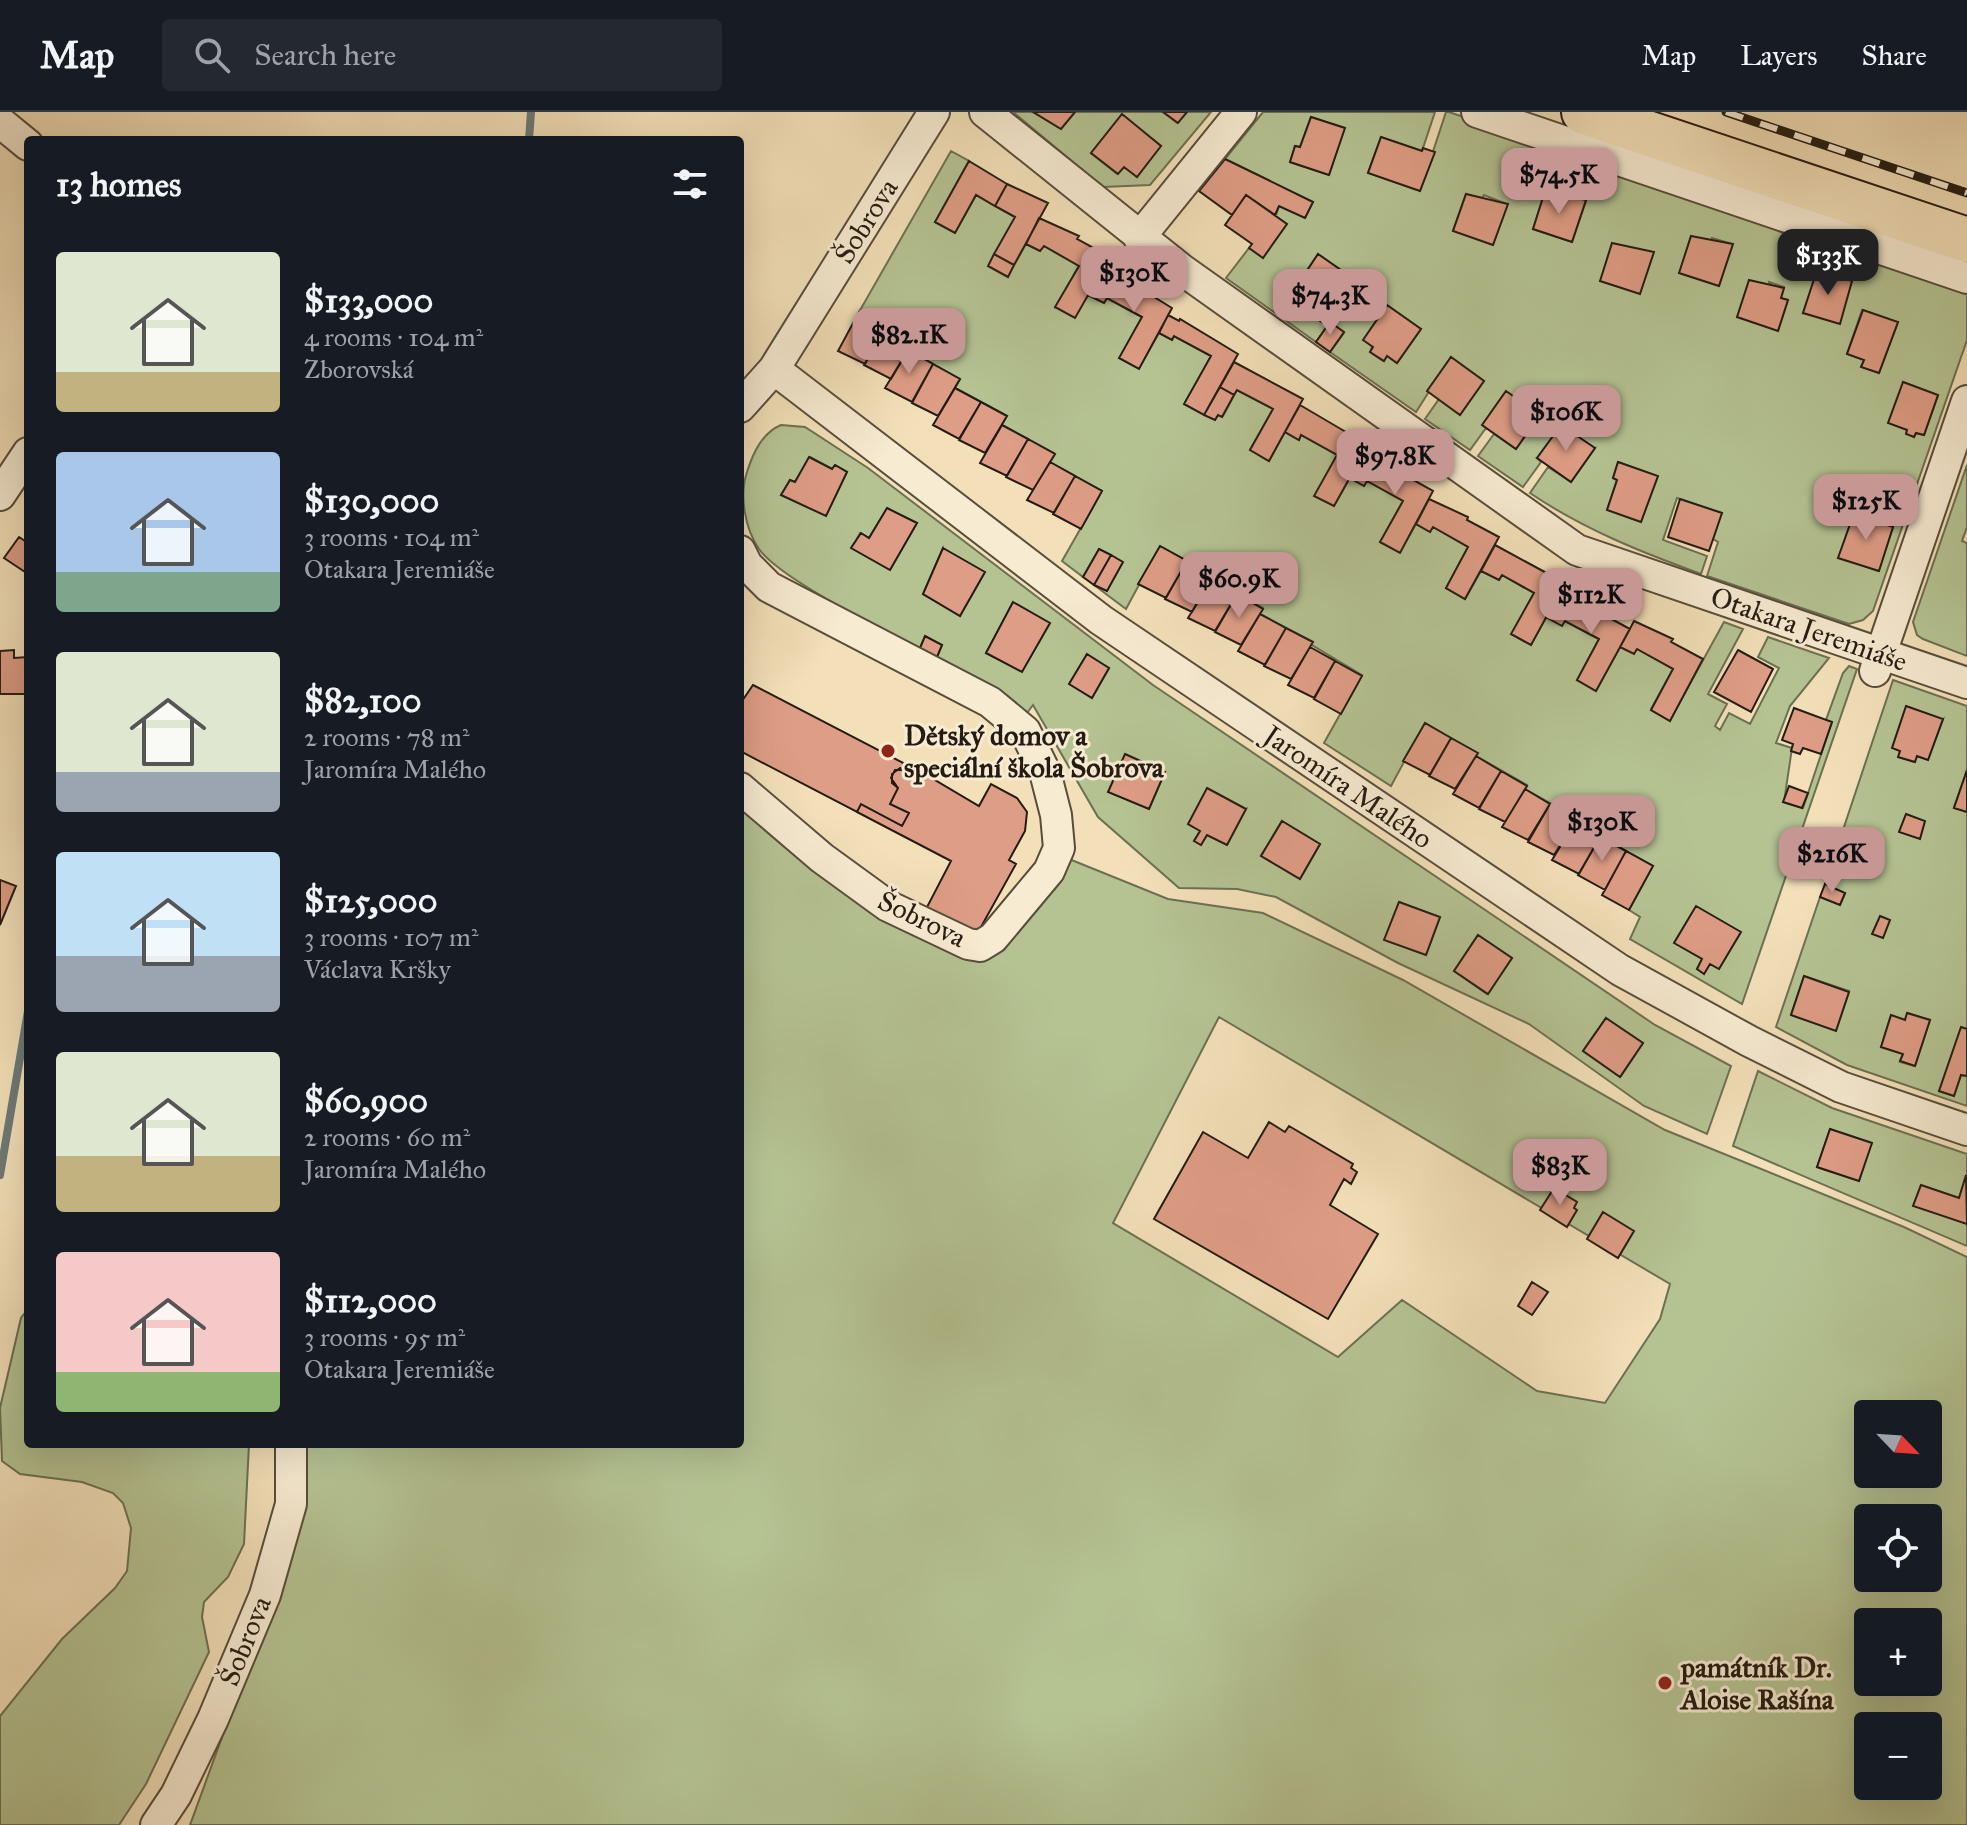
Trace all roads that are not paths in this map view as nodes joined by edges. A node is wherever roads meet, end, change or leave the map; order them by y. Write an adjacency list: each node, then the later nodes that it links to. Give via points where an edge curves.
1 (934, 112): 11 (street, Šobrova)
2 (985, 112): 8 (street, Otakara Jeremiáše)
3 (1241, 112): 8 (street)
4 (1477, 112): 10 (street)
5 (1584, 112): 9 (main road)
6 (0, 122): 7 (street)
7 (24, 142)
8 (1139, 238): 17 (street, Otakara Jeremiáše, via 1577,550)
9 (1967, 240)
10 (1967, 278)
11 (774, 369): 13 (street, Šobrova); 20 (street, Jaromíra Malého, via 1101,620 1620,970 1841,1087)
12 (1967, 401): 17 (street)
13 (744, 403)
14 (24, 459): 15 (street)
15 (0, 495)
16 (744, 559): 19 (street, Šobrova, via 769,587 990,702 1025,731 1045,772 1059,848 1049,871 993,938 980,946 968,944 888,906)
17 (1878, 662): 18 (street, Otakara Jeremiáše)
18 (1967, 683)
19 (744, 791)
20 (1967, 1130)
21 (291, 1448): 22 (street, Šobrova, via 291,1504 265,1595 213,1719)
22 (156, 1825)

